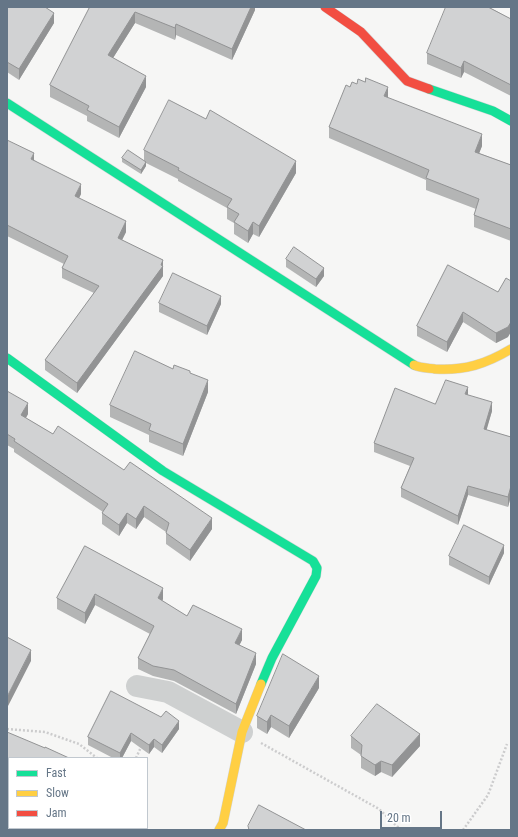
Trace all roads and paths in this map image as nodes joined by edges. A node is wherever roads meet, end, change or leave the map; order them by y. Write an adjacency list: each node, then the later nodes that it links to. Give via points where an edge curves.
1 (325, 7): 3 (street, via 361,32 407,80 493,111)
2 (7, 103): 4 (street, via 418,367 448,371 470,369)
3 (511, 121)
4 (511, 349)
5 (7, 358): 8 (street, via 163,471 313,561 317,568 316,576 272,658)
6 (136, 686): 8 (street, via 168,692)
7 (7, 729): 11 (path, via 44,732 79,744)
8 (242, 732): 13 (street, via 223,823); 14 (path, via 380,809)
9 (507, 744): 15 (path, via 488,795)
10 (142, 745): 12 (path)
11 (95, 757)
12 (136, 757)
13 (219, 830)
14 (401, 830)
15 (463, 830)

